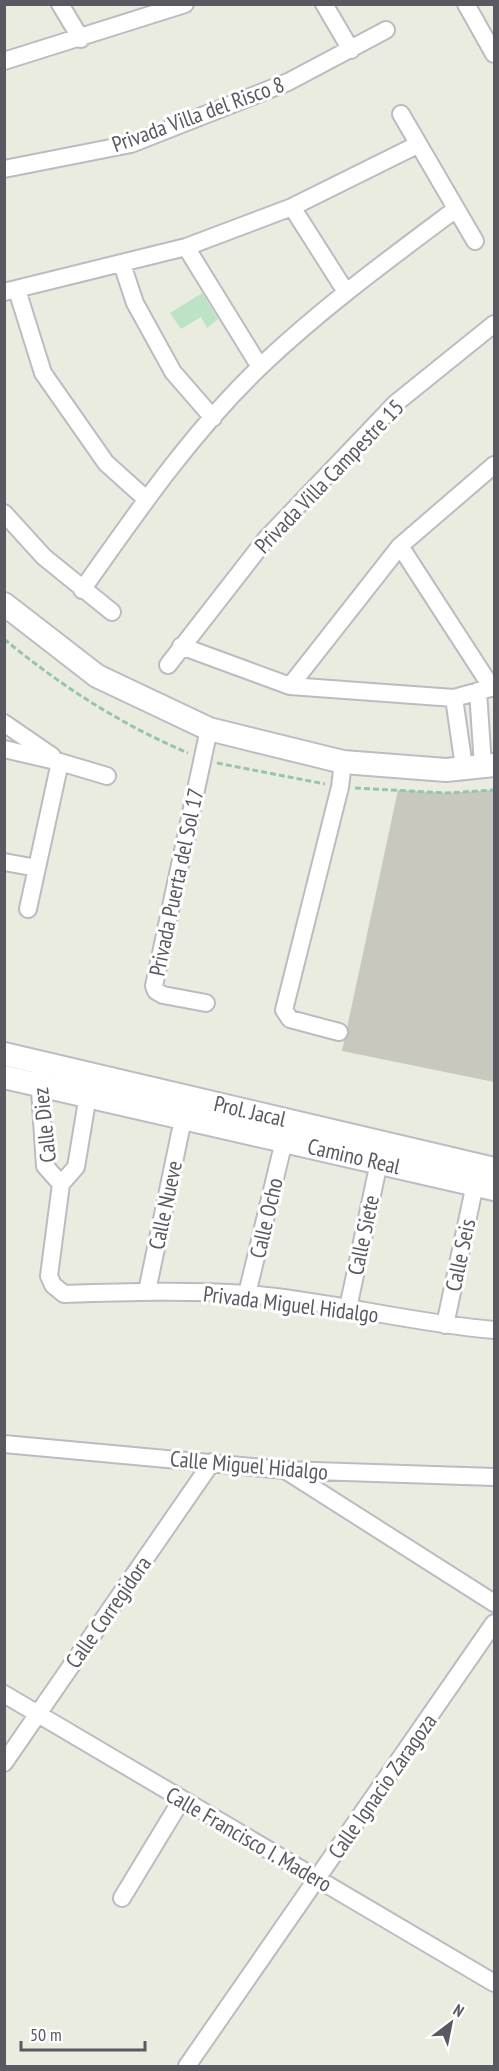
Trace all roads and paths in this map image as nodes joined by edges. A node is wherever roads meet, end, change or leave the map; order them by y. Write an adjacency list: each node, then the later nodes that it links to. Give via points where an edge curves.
1 (60, 4): 6 (street)
2 (185, 4): 6 (street)
3 (324, 4): 7 (street)
4 (472, 9): 8 (street)
5 (386, 30): 7 (street, Privada Villa del Risco 8)
6 (81, 39): 9 (street)
7 (351, 50): 12 (street, Privada Villa del Risco 8, via 288,82 131,144)
8 (495, 54)
9 (4, 61)
10 (401, 114): 11 (street)
11 (417, 145): 13 (street); 14 (street)
12 (4, 169)
13 (292, 207): 16 (street); 19 (street)
14 (456, 209): 15 (street); 19 (street)
15 (475, 241)
16 (186, 247): 17 (street); 21 (street)
17 (123, 264): 18 (street); 22 (street, via 135,303 173,372)
18 (11, 291): 24 (street, via 44,373 106,464)
19 (346, 292): 21 (street)
20 (495, 324): 30 (street, Privada Villa Campestre 15, via 396,403 266,538)
21 (260, 367): 22 (street)
22 (213, 418): 24 (street)
23 (494, 466): 26 (street)
24 (146, 500): 27 (street)
25 (4, 513): 27 (street, via 44,557)
26 (400, 546): 32 (street); 33 (street)
27 (82, 590): 29 (street)
28 (4, 604): 36 (street, via 97,676)
29 (112, 612)
30 (181, 646): 31 (street, Privada Villa Campestre 15); 32 (street)
31 (168, 665)
32 (290, 686): 34 (street)
33 (488, 689): 34 (street); 38 (street)
34 (454, 698): 38 (street)
35 (4, 723): 39 (street)
36 (209, 729): 40 (street); 45 (street, Privada Puerta del Sol 17, via 154,986 164,995)
37 (4, 749): 39 (street)
38 (477, 759): 40 (street, via 447,770)
39 (60, 762): 41 (street); 43 (street)
40 (343, 762): 46 (street, via 284,1010 290,1019)
41 (107, 776)
42 (4, 862): 43 (street)
43 (37, 868): 44 (street)
44 (28, 909)
45 (206, 1003)
46 (339, 1032)
47 (4, 1054): 48 (street, Prol. Jacal)
48 (39, 1073): 49 (street, Prol. Jacal); 50 (street, Camino Real); 54 (street, Prol. Jacal); 55 (street, Calle Diez, via 45,1167)
49 (4, 1077)
50 (88, 1095): 51 (street, Camino Real); 55 (street, Calle Diez, via 76,1167)
51 (183, 1119): 52 (street, Camino Real); 58 (street, Calle Nueve)
52 (284, 1141): 53 (street, Camino Real); 59 (street, Calle Ocho)
53 (380, 1161): 56 (street, Camino Real); 60 (street, Calle Siete)
54 (495, 1169)
55 (61, 1184): 57 (street, Calle Diez, via 50,1276)
56 (485, 1187): 61 (street, Calle Seis)
57 (53, 1285): 58 (street, Privada Miguel Hidalgo, via 64,1294)
58 (147, 1291): 59 (street, Privada Miguel Hidalgo)
59 (247, 1294): 60 (street, Privada Miguel Hidalgo)
60 (348, 1308): 61 (street, Privada Miguel Hidalgo)
61 (444, 1325): 62 (street, Privada Miguel Hidalgo)
62 (495, 1330)
63 (4, 1444): 64 (street, Calle Miguel Hidalgo)
64 (212, 1462): 65 (street, Calle Miguel Hidalgo); 70 (street, Calle Corregidora)
65 (285, 1470): 66 (street, Calle Miguel Hidalgo); 67 (street)
66 (495, 1477)
67 (495, 1603)
68 (495, 1623): 73 (street, Calle Ignacio Zaragoza)
69 (4, 1695): 70 (street, Calle Francisco I. Madero)
70 (38, 1715): 71 (street, Calle Corregidora); 72 (street, Calle Francisco I. Madero)
71 (4, 1763)
72 (182, 1799): 73 (street, Calle Francisco I. Madero); 74 (street)
73 (318, 1878): 75 (street, Calle Francisco I. Madero); 76 (street, Calle Ignacio Zaragoza)
74 (122, 1898)
75 (495, 1983)
76 (187, 2067)

